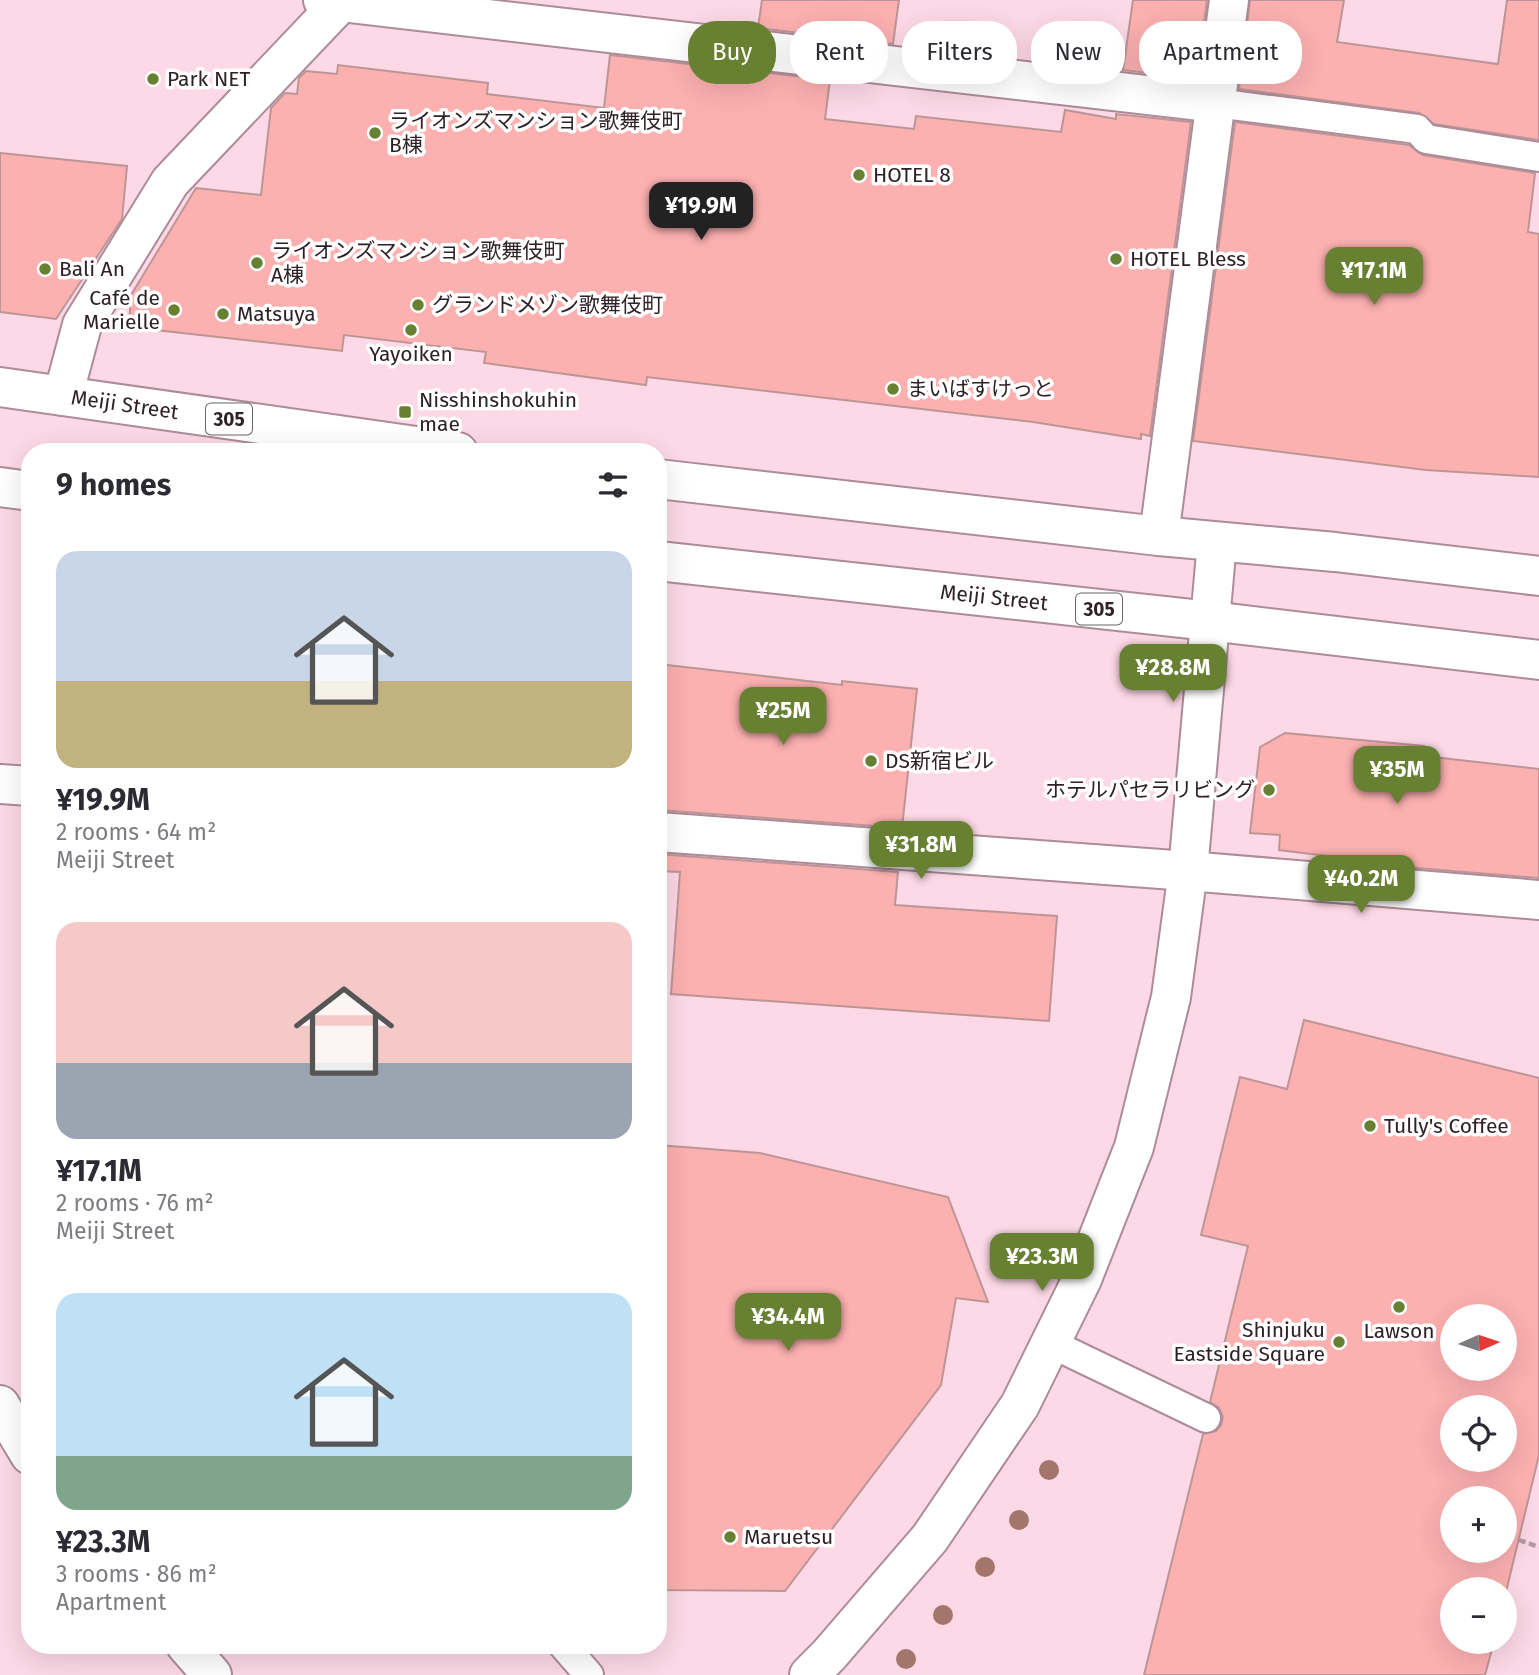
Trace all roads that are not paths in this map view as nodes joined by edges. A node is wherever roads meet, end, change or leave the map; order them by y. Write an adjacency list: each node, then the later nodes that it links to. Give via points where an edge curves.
1 (1229, 0): 3 (street)
2 (336, 1): 3 (street); 6 (street, via 170,181 82,326)
3 (1216, 103): 4 (lane, via 1417,129 1426,139); 11 (street)
4 (1539, 157)
5 (0, 387): 6 (street, Meiji Street / 305)
6 (63, 396): 7 (street, Meiji Street / 305)
7 (395, 443)
8 (667, 480): 11 (street)
9 (0, 487): 10 (street)
10 (21, 490)
11 (1159, 537): 12 (street)
12 (1217, 542): 14 (street); 15 (street)
13 (667, 562): 15 (street, Meiji Street / 305)
14 (1539, 576)
15 (1210, 621): 16 (street, Meiji Street / 305); 20 (street)
16 (1539, 660)
17 (0, 784): 18 (street)
18 (21, 785)
19 (667, 833): 20 (street)
20 (1188, 871): 21 (street); 22 (street, via 1171,997 1135,1147 1082,1279)
21 (1539, 900)
22 (1050, 1343): 23 (lane); 28 (street, via 1020,1405 930,1538)
23 (1206, 1418)
24 (194, 1654): 26 (street)
25 (571, 1654): 27 (lane)
26 (212, 1675)
27 (589, 1675)
28 (809, 1675)

